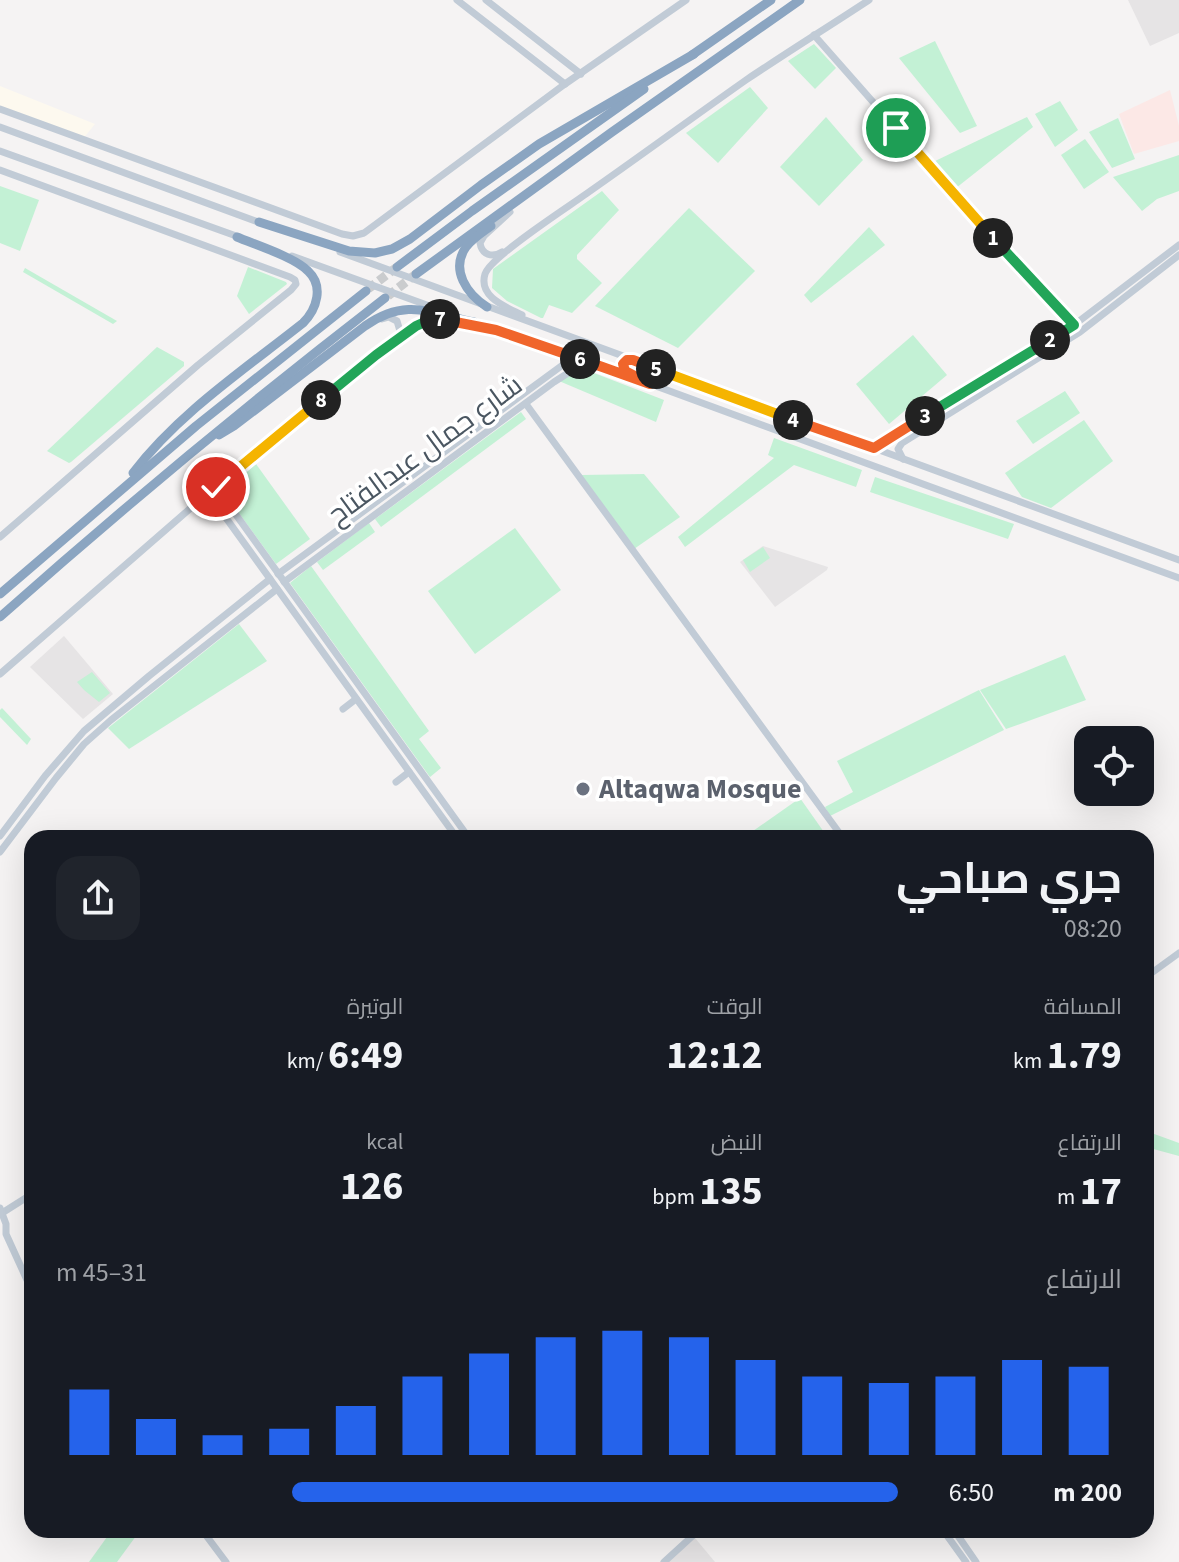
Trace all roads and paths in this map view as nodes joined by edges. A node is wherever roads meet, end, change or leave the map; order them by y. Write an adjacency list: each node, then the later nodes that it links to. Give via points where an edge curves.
1 (457, 0): 11 (main road)
2 (486, 0): 10 (main road)
3 (686, 0): 12 (main road)
4 (771, 0): 9 (highway)
5 (800, 0): 8 (highway)
6 (869, 0): 7 (main road)
7 (814, 35): 23 (main road); 33 (main road)
8 (725, 53): 20 (highway); 27 (highway)
9 (694, 54): 21 (highway, via 539,144 392,249 349,251); 26 (highway)
10 (558, 56): 11 (main road, via 561,69); 12 (main road)
11 (547, 70): 13 (main road)
12 (581, 74): 13 (main road)
13 (565, 84): 17 (main road, via 353,236)
14 (0, 109): 17 (main road)
15 (0, 127): 19 (main road)
16 (0, 151): 22 (main road)
17 (140, 161): 19 (main road)
18 (0, 170): 54 (main road, via 290,277 296,284)
19 (134, 176): 21 (main road)
20 (510, 212): 23 (main road, via 480,246 494,256); 30 (highway, via 469,244 461,259 463,283)
21 (259, 222): 30 (main road)
22 (237, 237): 31 (main road); 48 (highway, via 309,272 317,290 313,311 174,428)
23 (521, 240): 32 (main road, via 489,265 484,284 496,301)
24 (1179, 245): 33 (main road)
25 (1179, 255): 38 (main road, via 1080,332)
26 (397, 267)
27 (416, 274)
28 (366, 291): 48 (highway)
29 (385, 298): 53 (highway)
30 (487, 307): 32 (main road)
31 (474, 322): 34 (main road); 35 (highway, via 419,309 395,310)
32 (537, 325): 39 (main road)
33 (1074, 325): 38 (main road)
34 (496, 330): 36 (main road); 37 (main road, via 449,319 427,321)
35 (339, 346): 37 (main road, via 384,318 396,320 399,334); 53 (highway)
36 (553, 349): 40 (main road); 41 (main road)
37 (376, 355): 49 (main road)
38 (1031, 357): 45 (main road); 46 (main road, via 902,443 898,449)
39 (633, 360): 43 (main road, via 624,362 624,370); 45 (main road)
40 (567, 361): 42 (main road); 47 (main road, شارع جمال عبدالفتاح)
41 (596, 364): 42 (main road, شارع جمال عبدالفتاح); 43 (main road)
42 (574, 369): 44 (main road, شارع جمال عبدالفتاح)
43 (650, 384): 52 (main road)
44 (526, 404): 47 (main road, شارع جمال عبدالفتاح); 72 (main road)
45 (874, 448): 46 (main road)
46 (904, 460): 51 (main road)
47 (430, 469): 56 (main road, شارع جمال عبدالفتاح); 59 (main road, شارع جمال عبدالفتاح)
48 (122, 487): 61 (highway)
49 (216, 487): 50 (main road); 56 (main road)
50 (208, 493): 58 (main road); 63 (main road)
51 (1001, 496): 52 (main road); 55 (main road)
52 (996, 511): 57 (main road)
53 (103, 526): 62 (highway)
54 (0, 537)
55 (1179, 560)
56 (278, 574): 59 (main road)
57 (1179, 578)
58 (270, 579): 60 (main road); 73 (main road, via 84,731)
59 (284, 582): 66 (main road)
60 (277, 589): 64 (main road); 74 (main road, via 84,744)
61 (0, 594)
62 (0, 617)
63 (2, 671)
64 (356, 699): 65 (main road); 67 (main road)
65 (343, 709)
66 (397, 738): 67 (main road); 71 (main road)
67 (388, 743): 68 (main road)
68 (409, 772): 69 (main road); 70 (main road)
69 (396, 782)
70 (448, 830)
71 (463, 830)
72 (837, 830)
73 (0, 836)
74 (0, 852)
75 (1179, 953): 76 (main road)
76 (1154, 971)
77 (24, 1198): 78 (main road)
78 (1, 1210): 79 (main road)
79 (3, 1231): 80 (main road)
80 (24, 1274)
81 (208, 1538): 85 (main road)
82 (690, 1538): 86 (main road)
83 (952, 1538): 87 (main road)
84 (954, 1538): 88 (main road)
85 (226, 1562)
86 (664, 1562)
87 (966, 1562)
88 (976, 1562)

